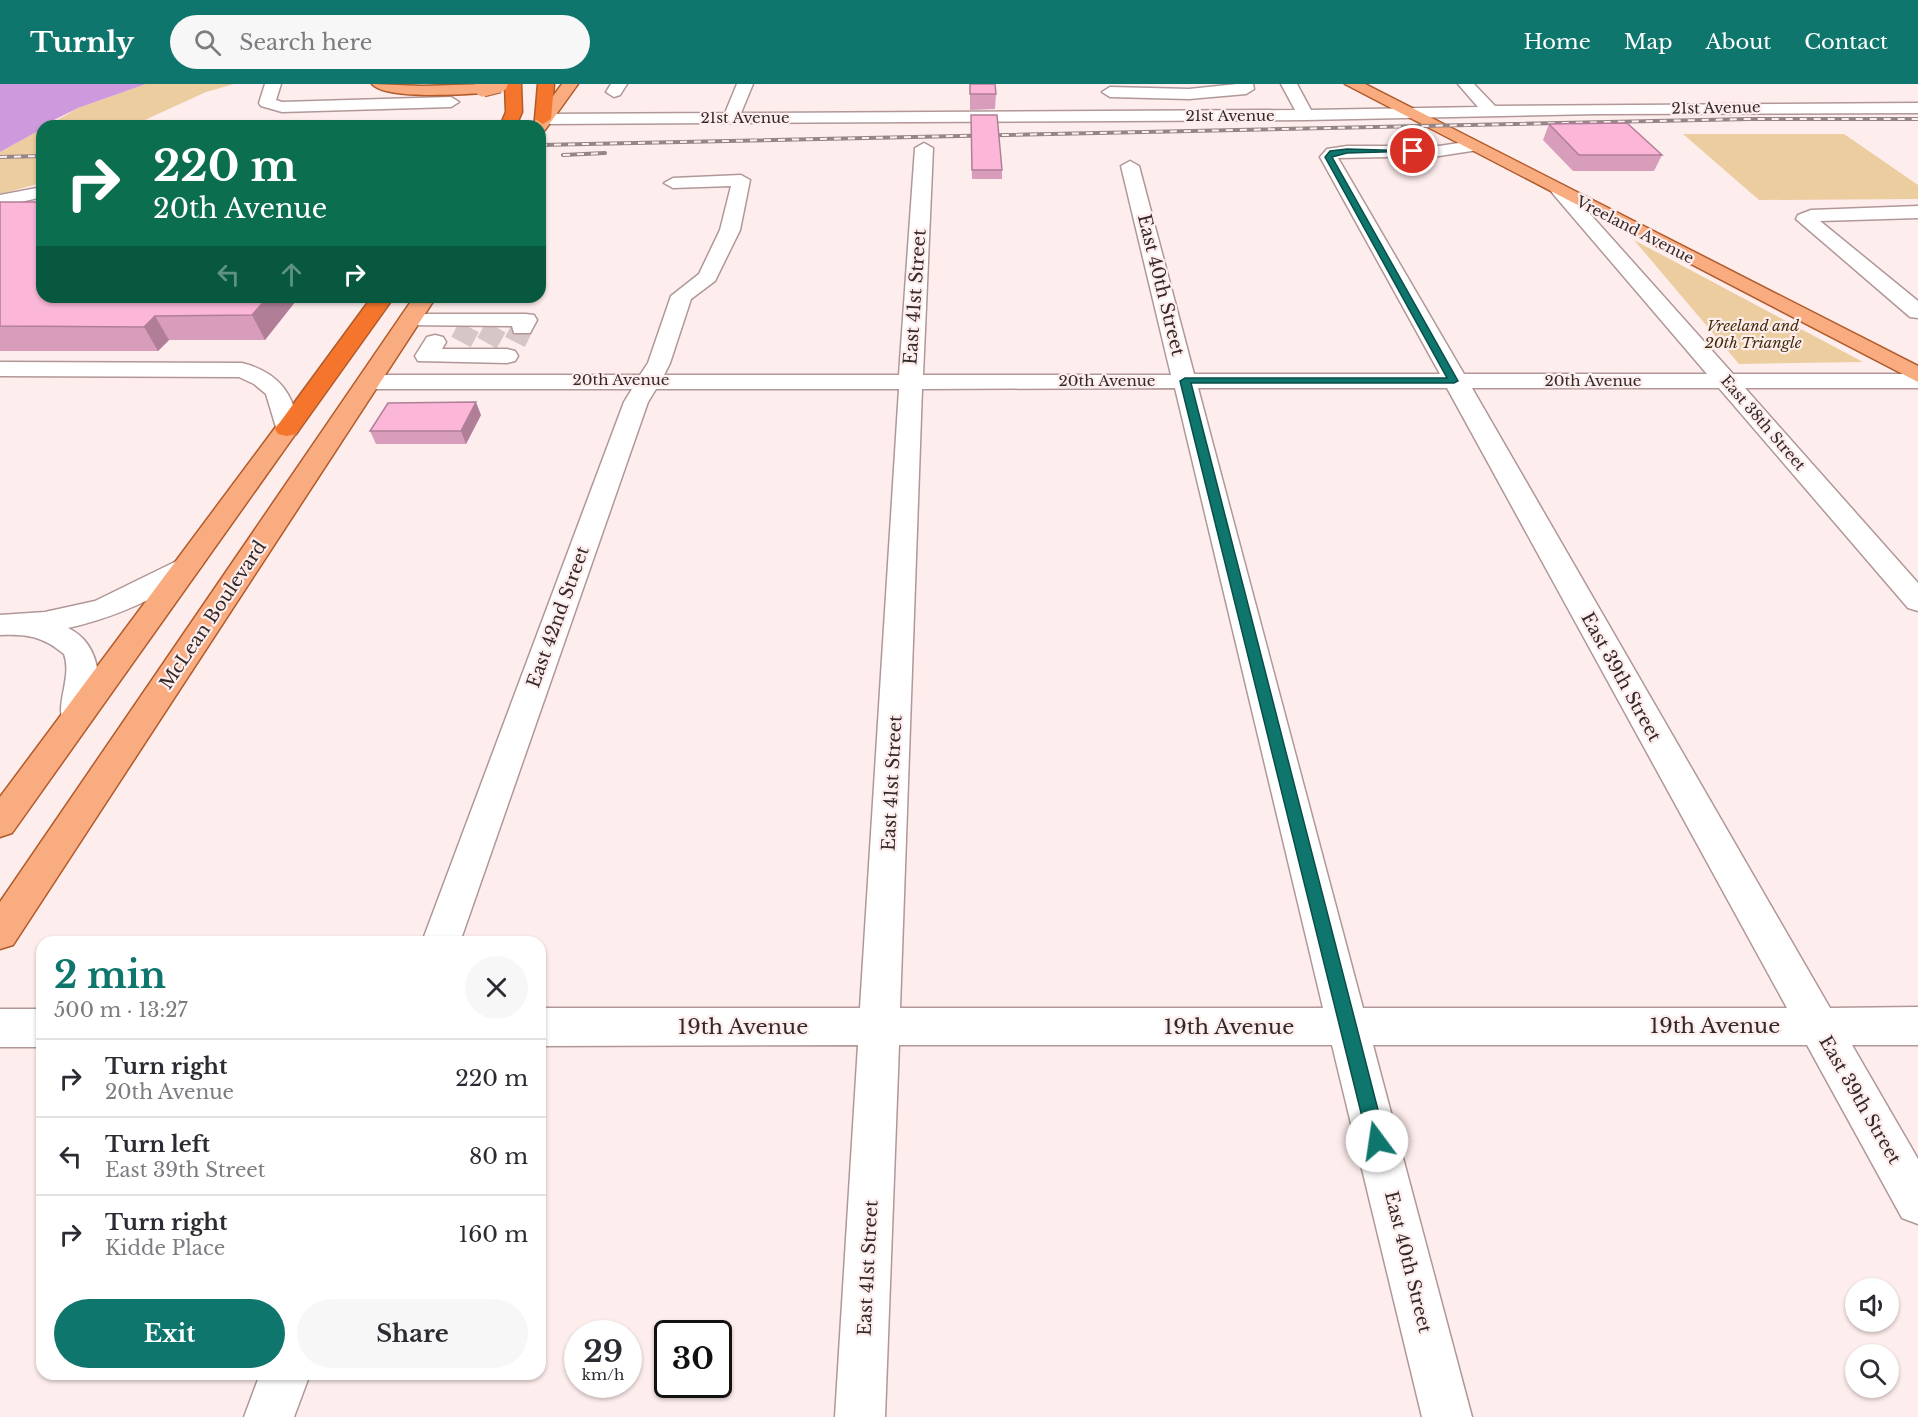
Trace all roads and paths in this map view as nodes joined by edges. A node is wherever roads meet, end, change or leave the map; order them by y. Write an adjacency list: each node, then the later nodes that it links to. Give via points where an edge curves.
1 (273, 84): 15 (street, via 267,103 282,107)
2 (380, 84): 11 (main road, via 423,91)
3 (499, 84): 11 (main road, bridge)
4 (513, 84): 23 (highway)
5 (546, 84): 24 (highway)
6 (570, 84): 25 (main road)
7 (745, 84): 21 (street)
8 (1245, 84): 12 (street, via 1246,89 1189,94)
9 (1289, 84): 19 (street)
10 (1353, 84): 18 (main road, Vreeland Avenue)
11 (488, 86): 22 (highway)
12 (1109, 88): 20 (street)
13 (1470, 89): 14 (street); 17 (street)
14 (1498, 93)
15 (451, 102)
16 (1918, 108): 17 (street, 21st Avenue)
17 (1491, 112): 18 (street, 21st Avenue)
18 (1411, 114): 19 (street, 21st Avenue); 27 (main road, Vreeland Avenue)
19 (1306, 115): 20 (street, 21st Avenue)
20 (1115, 116): 21 (street, 21st Avenue)
21 (731, 118): 26 (street, 21st Avenue)
22 (502, 120)
23 (513, 120)
24 (541, 120)
25 (543, 120)
26 (546, 122)
27 (1472, 146): 31 (main road, Vreeland Avenue); 48 (street, East 39th Street, via 1439,151 1329,154)
28 (924, 148): 46 (street, East 41st Street)
29 (1130, 166): 47 (street, East 40th Street)
30 (673, 183): 45 (street, East 42nd Street, via 741,180 730,230 708,277 681,296 659,363)
31 (1560, 191): 43 (main road, Vreeland Avenue); 49 (street, East 38th Street)
32 (36, 193): 33 (street)
33 (0, 201)
34 (1918, 212): 37 (street, via 1805,219)
35 (379, 303): 52 (highway)
36 (418, 309): 38 (street); 51 (main road, McLean Boulevard)
37 (1918, 312)
38 (442, 330): 39 (street); 39 (street, via 426,356)
39 (464, 336): 40 (street); 40 (street)
40 (491, 336): 41 (street); 41 (street)
41 (518, 337): 44 (street)
42 (0, 369): 52 (street, via 242,370 261,376 285,404)
43 (1918, 375)
44 (495, 380): 45 (street, 20th Avenue); 51 (street, 20th Avenue)
45 (648, 380): 46 (street, 20th Avenue); 59 (street, East 42nd Street, via 636,402)
46 (910, 381): 47 (street, 20th Avenue); 64 (street, East 41st Street)
47 (1185, 381): 48 (street, 20th Avenue); 60 (street, East 40th Street)
48 (1454, 381): 49 (street, 20th Avenue); 61 (street, East 39th Street)
49 (1727, 381): 50 (street, 20th Avenue); 54 (street, East 38th Street)
50 (1918, 381)
51 (369, 382): 58 (main road, McLean Boulevard)
52 (287, 429): 53 (main road)
53 (189, 564): 55 (street, via 121,602); 56 (main road)
54 (1918, 601)
55 (15, 625): 56 (street, via 60,633 74,646 82,660 84,679)
56 (76, 718): 57 (main road)
57 (4, 816)
58 (0, 933)
59 (443, 936)
60 (1348, 1026): 61 (street, 19th Avenue); 64 (street, 19th Avenue); 71 (street, East 40th Street)
61 (1819, 1026): 62 (street, 19th Avenue); 67 (street, East 39th Street)
62 (1918, 1026)
63 (546, 1027): 64 (street, 19th Avenue)
64 (881, 1027): 70 (street, East 41st Street)
65 (0, 1028): 66 (street)
66 (36, 1028)
67 (1918, 1202)
68 (283, 1380): 69 (street)
69 (269, 1417)
70 (860, 1417)
71 (1447, 1417)

